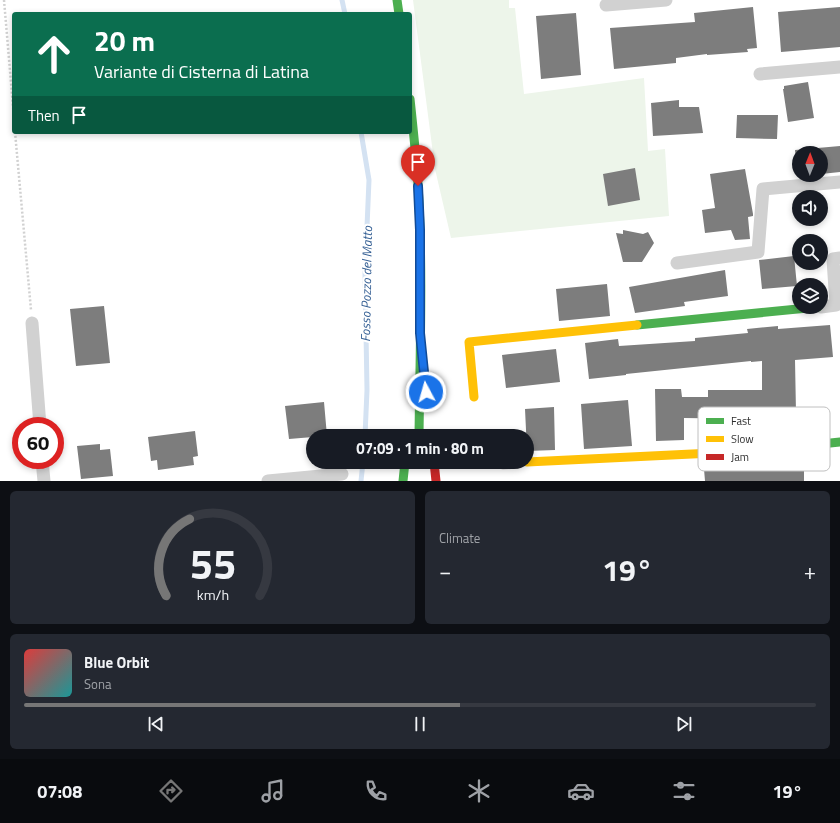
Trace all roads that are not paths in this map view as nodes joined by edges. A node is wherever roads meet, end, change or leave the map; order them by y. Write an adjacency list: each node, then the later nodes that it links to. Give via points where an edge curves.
1 (397, 0): 4 (street)
2 (666, 0): 3 (street)
3 (606, 5)
4 (399, 12)
5 (840, 67): 6 (street)
6 (760, 74)
7 (412, 113): 14 (street, via 420,230)
8 (840, 182): 10 (street, via 763,189 758,252)
9 (840, 258): 11 (street, via 833,259 836,305)
10 (676, 263)
11 (828, 306)
12 (792, 310): 15 (street, via 469,342)
13 (32, 323): 17 (street)
14 (420, 333): 16 (street); 18 (street); 19 (street)
15 (474, 397)
16 (428, 412)
17 (39, 417)
18 (410, 420)
19 (419, 429)
20 (840, 442): 21 (street)
21 (830, 443)
22 (698, 453): 23 (street)
23 (534, 462)
24 (43, 469): 28 (street)
25 (404, 469): 30 (street)
26 (435, 469): 31 (street)
27 (342, 474): 29 (street)
28 (44, 481)
29 (268, 481)
30 (403, 481)
31 (436, 481)

